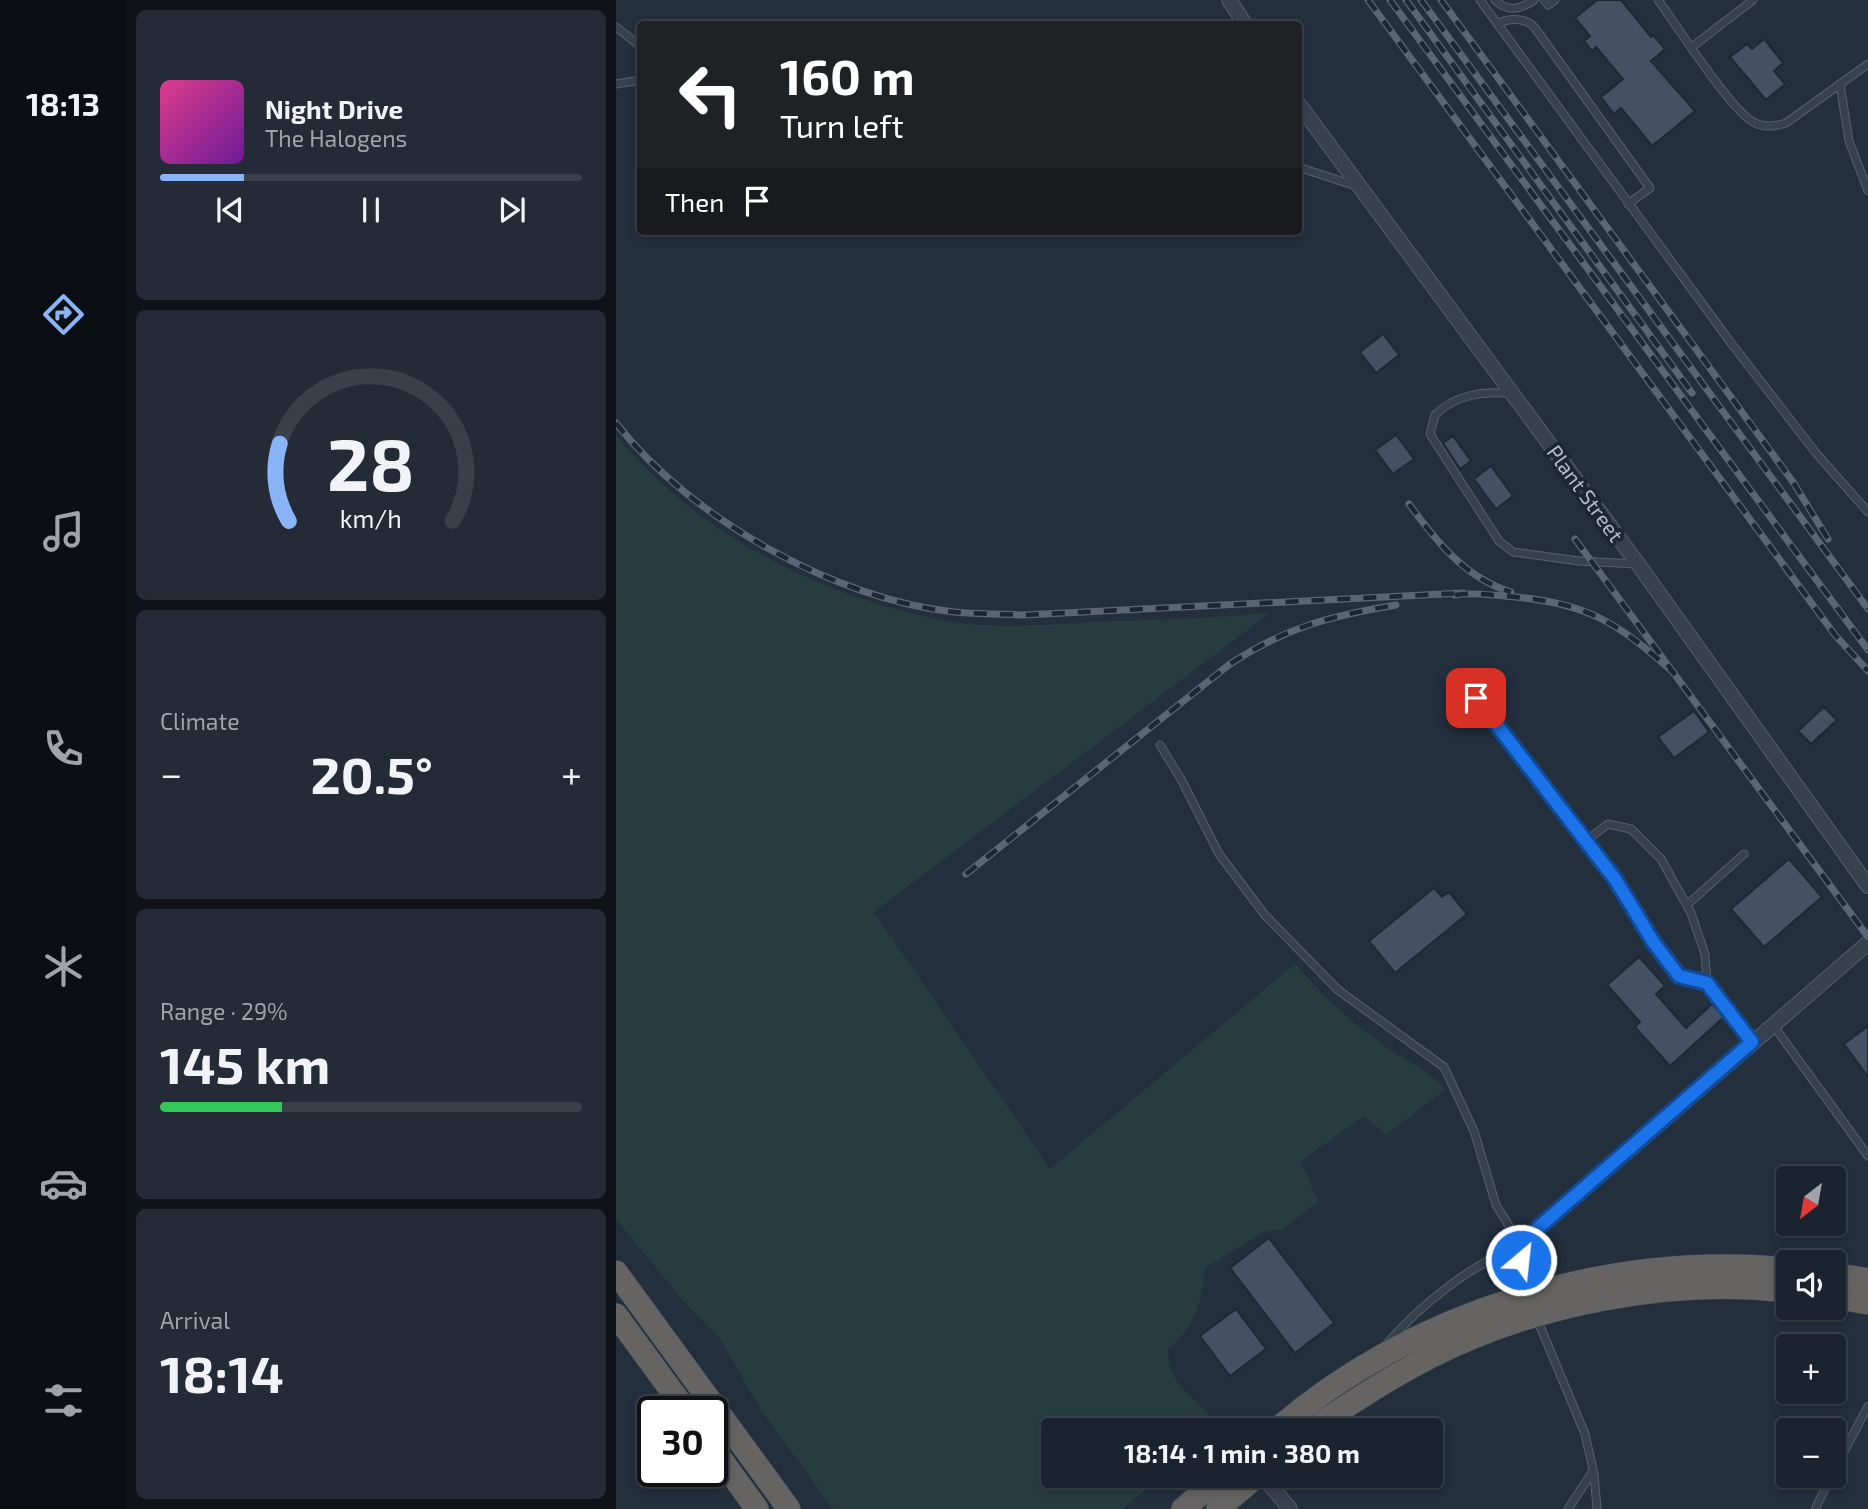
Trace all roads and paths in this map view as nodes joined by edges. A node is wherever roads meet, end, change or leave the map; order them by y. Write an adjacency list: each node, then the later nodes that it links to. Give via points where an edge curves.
1 (1229, 0): 9 (street)
2 (1480, 0): 10 (lane)
3 (1495, 0): 4 (lane, via 1513,9)
4 (1534, 0)
5 (1544, 0): 6 (lane, via 1548,5)
6 (1555, 0)
7 (1658, 0): 13 (lane)
8 (1753, 0): 13 (lane)
9 (1243, 21)
10 (1497, 24): 22 (lane); 22 (lane, via 1524,21 1535,28 1650,188)
11 (616, 26): 12 (lane)
12 (637, 44)
13 (1692, 47): 17 (lane, via 1744,117 1765,126 1786,123)
14 (1868, 64): 17 (lane)
15 (637, 80): 16 (lane)
16 (616, 84)
17 (1840, 84): 21 (lane, via 1849,141)
18 (1302, 108): 20 (street, Plant Street)
19 (1302, 168): 20 (lane)
20 (1360, 187): 23 (street, Plant Street)
21 (1868, 191)
22 (1628, 204): 24 (lane, via 1816,453)
23 (1514, 394): 25 (street, Plant Street); 25 (lane, via 1461,398 1435,415 1430,434 1499,541 1521,555)
24 (1868, 512)
25 (1638, 564): 30 (street, Plant Street)
26 (1460, 677): 28 (lane)
27 (1160, 745): 37 (lane, via 1219,853 1264,914 1338,990 1444,1067 1474,1131 1496,1205)
28 (1586, 841): 31 (lane, via 1608,824 1631,829 1661,859); 33 (lane, via 1679,976)
29 (1744, 855): 31 (lane)
30 (1868, 886)
31 (1687, 905): 33 (lane, via 1706,954)
32 (1868, 943): 34 (street)
33 (1707, 983): 35 (lane)
34 (1772, 1024): 35 (street); 36 (lane)
35 (1752, 1042): 37 (street, via 1539,1227)
36 (1868, 1156)
37 (1523, 1248): 45 (street, via 1521,1272); 47 (lane, via 1503,1252 1446,1291 1396,1333)
38 (1776, 1268): 45 (highway, via 1723,1266 1625,1273)
39 (616, 1272): 59 (highway)
40 (1846, 1276): 41 (highway)
41 (1868, 1280)
42 (1776, 1290): 45 (highway, via 1642,1293)
43 (1846, 1299): 44 (highway)
44 (1868, 1303)
45 (1532, 1306): 47 (highway, via 1452,1322); 51 (highway, via 1432,1356); 54 (lane, via 1585,1434)
46 (616, 1315): 48 (highway)
47 (1370, 1364): 50 (highway)
48 (675, 1396)
49 (1868, 1406): 52 (lane)
50 (1293, 1418)
51 (1329, 1418)
52 (1846, 1448)
53 (728, 1462): 59 (highway)
54 (1594, 1470): 63 (lane); 64 (lane)
55 (1208, 1488): 60 (highway)
56 (1244, 1488): 61 (highway)
57 (1271, 1488): 62 (street)
58 (1826, 1488): 65 (lane)
59 (776, 1506)
60 (1183, 1509)
61 (1218, 1509)
62 (1290, 1509)
63 (1568, 1509)
64 (1597, 1509)
65 (1815, 1509)

